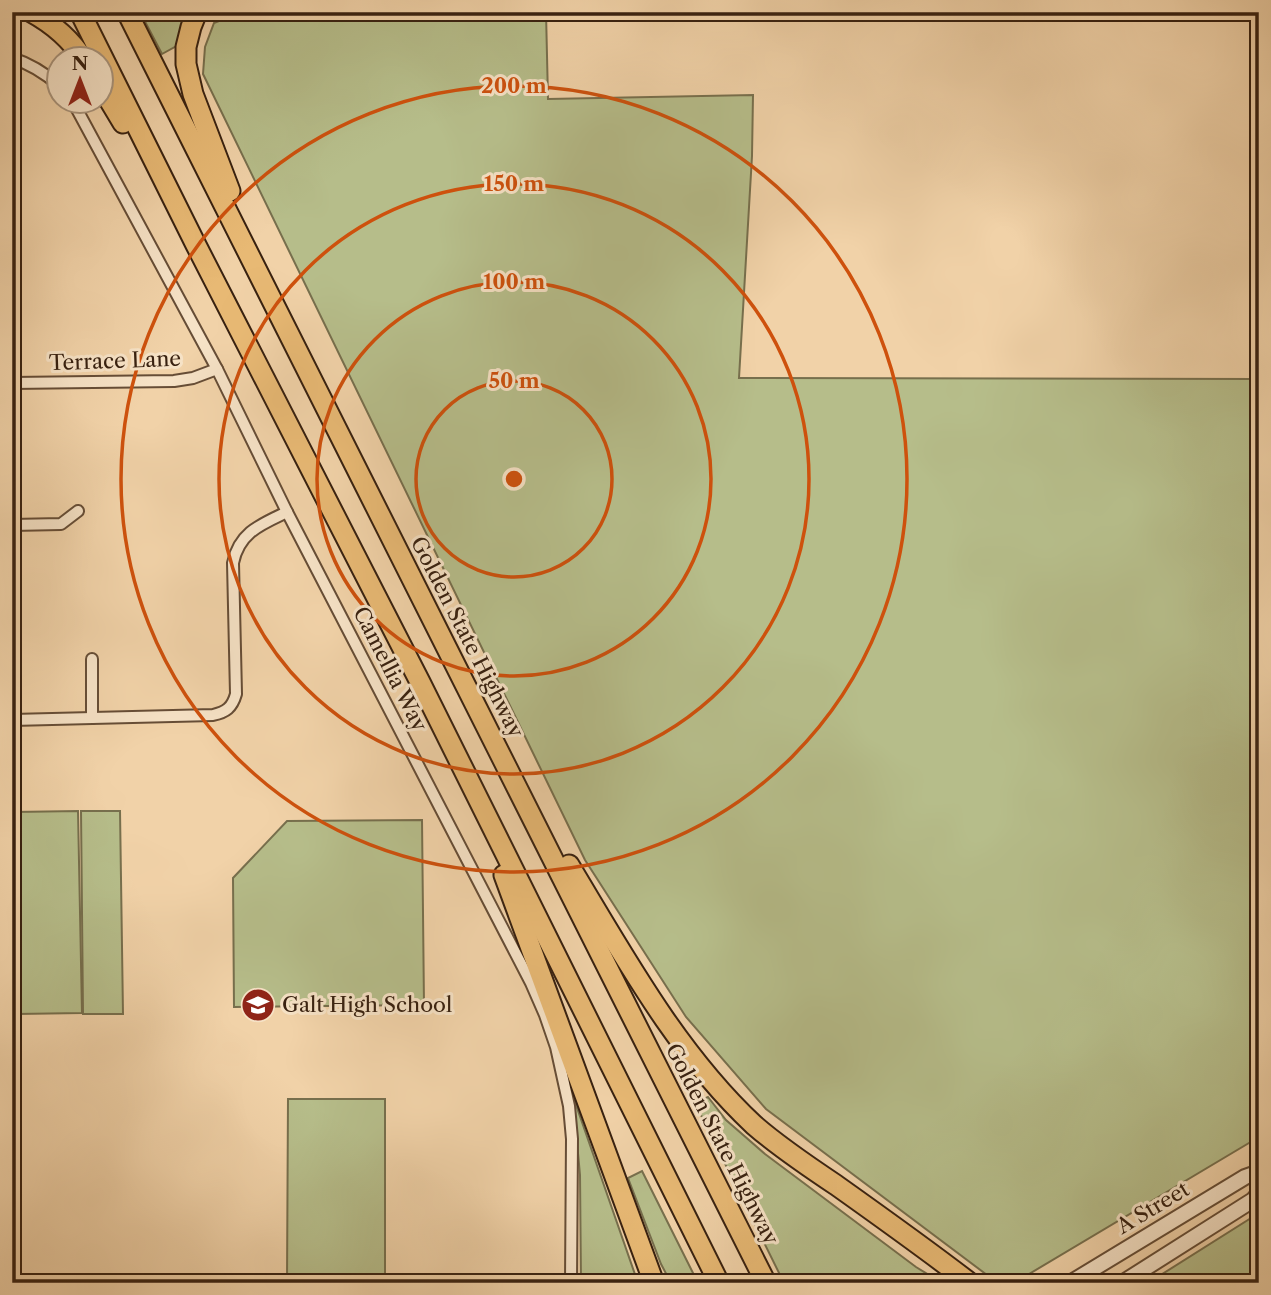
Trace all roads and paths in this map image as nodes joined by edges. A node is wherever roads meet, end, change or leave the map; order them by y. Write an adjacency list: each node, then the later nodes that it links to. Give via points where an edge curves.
1 (31, 12): 5 (highway, via 62,32)
2 (80, 12): 10 (highway)
3 (127, 12): 11 (highway, Golden State Highway)
4 (197, 12): 11 (highway, via 186,47 189,81)
5 (73, 46)
6 (12, 58): 7 (street)
7 (46, 75)
8 (116, 111): 10 (highway)
9 (81, 116): 12 (street, Camellia Way)
10 (196, 245): 21 (highway)
11 (267, 290): 20 (highway, Golden State Highway)
12 (217, 369): 13 (street, Terrace Lane, via 174,381); 15 (street, Camellia Way)
13 (12, 383)
14 (78, 511): 16 (street, via 61,524)
15 (287, 512): 18 (street, via 251,531 235,551 236,694 228,710 213,716); 24 (street, Camellia Way, via 545,1015 569,1106)
16 (12, 524)
17 (92, 659): 18 (street)
18 (93, 718): 19 (street)
19 (12, 720)
20 (488, 729): 27 (highway, Golden State Highway); 28 (highway, via 635,974 696,1062 756,1126)
21 (469, 782): 25 (highway); 26 (highway)
22 (1259, 1172): 29 (street, A Street)
23 (1259, 1194): 30 (street)
24 (571, 1283)
25 (654, 1283)
26 (719, 1283)
27 (766, 1283)
28 (970, 1283)
29 (1070, 1283)
30 (1122, 1283)

